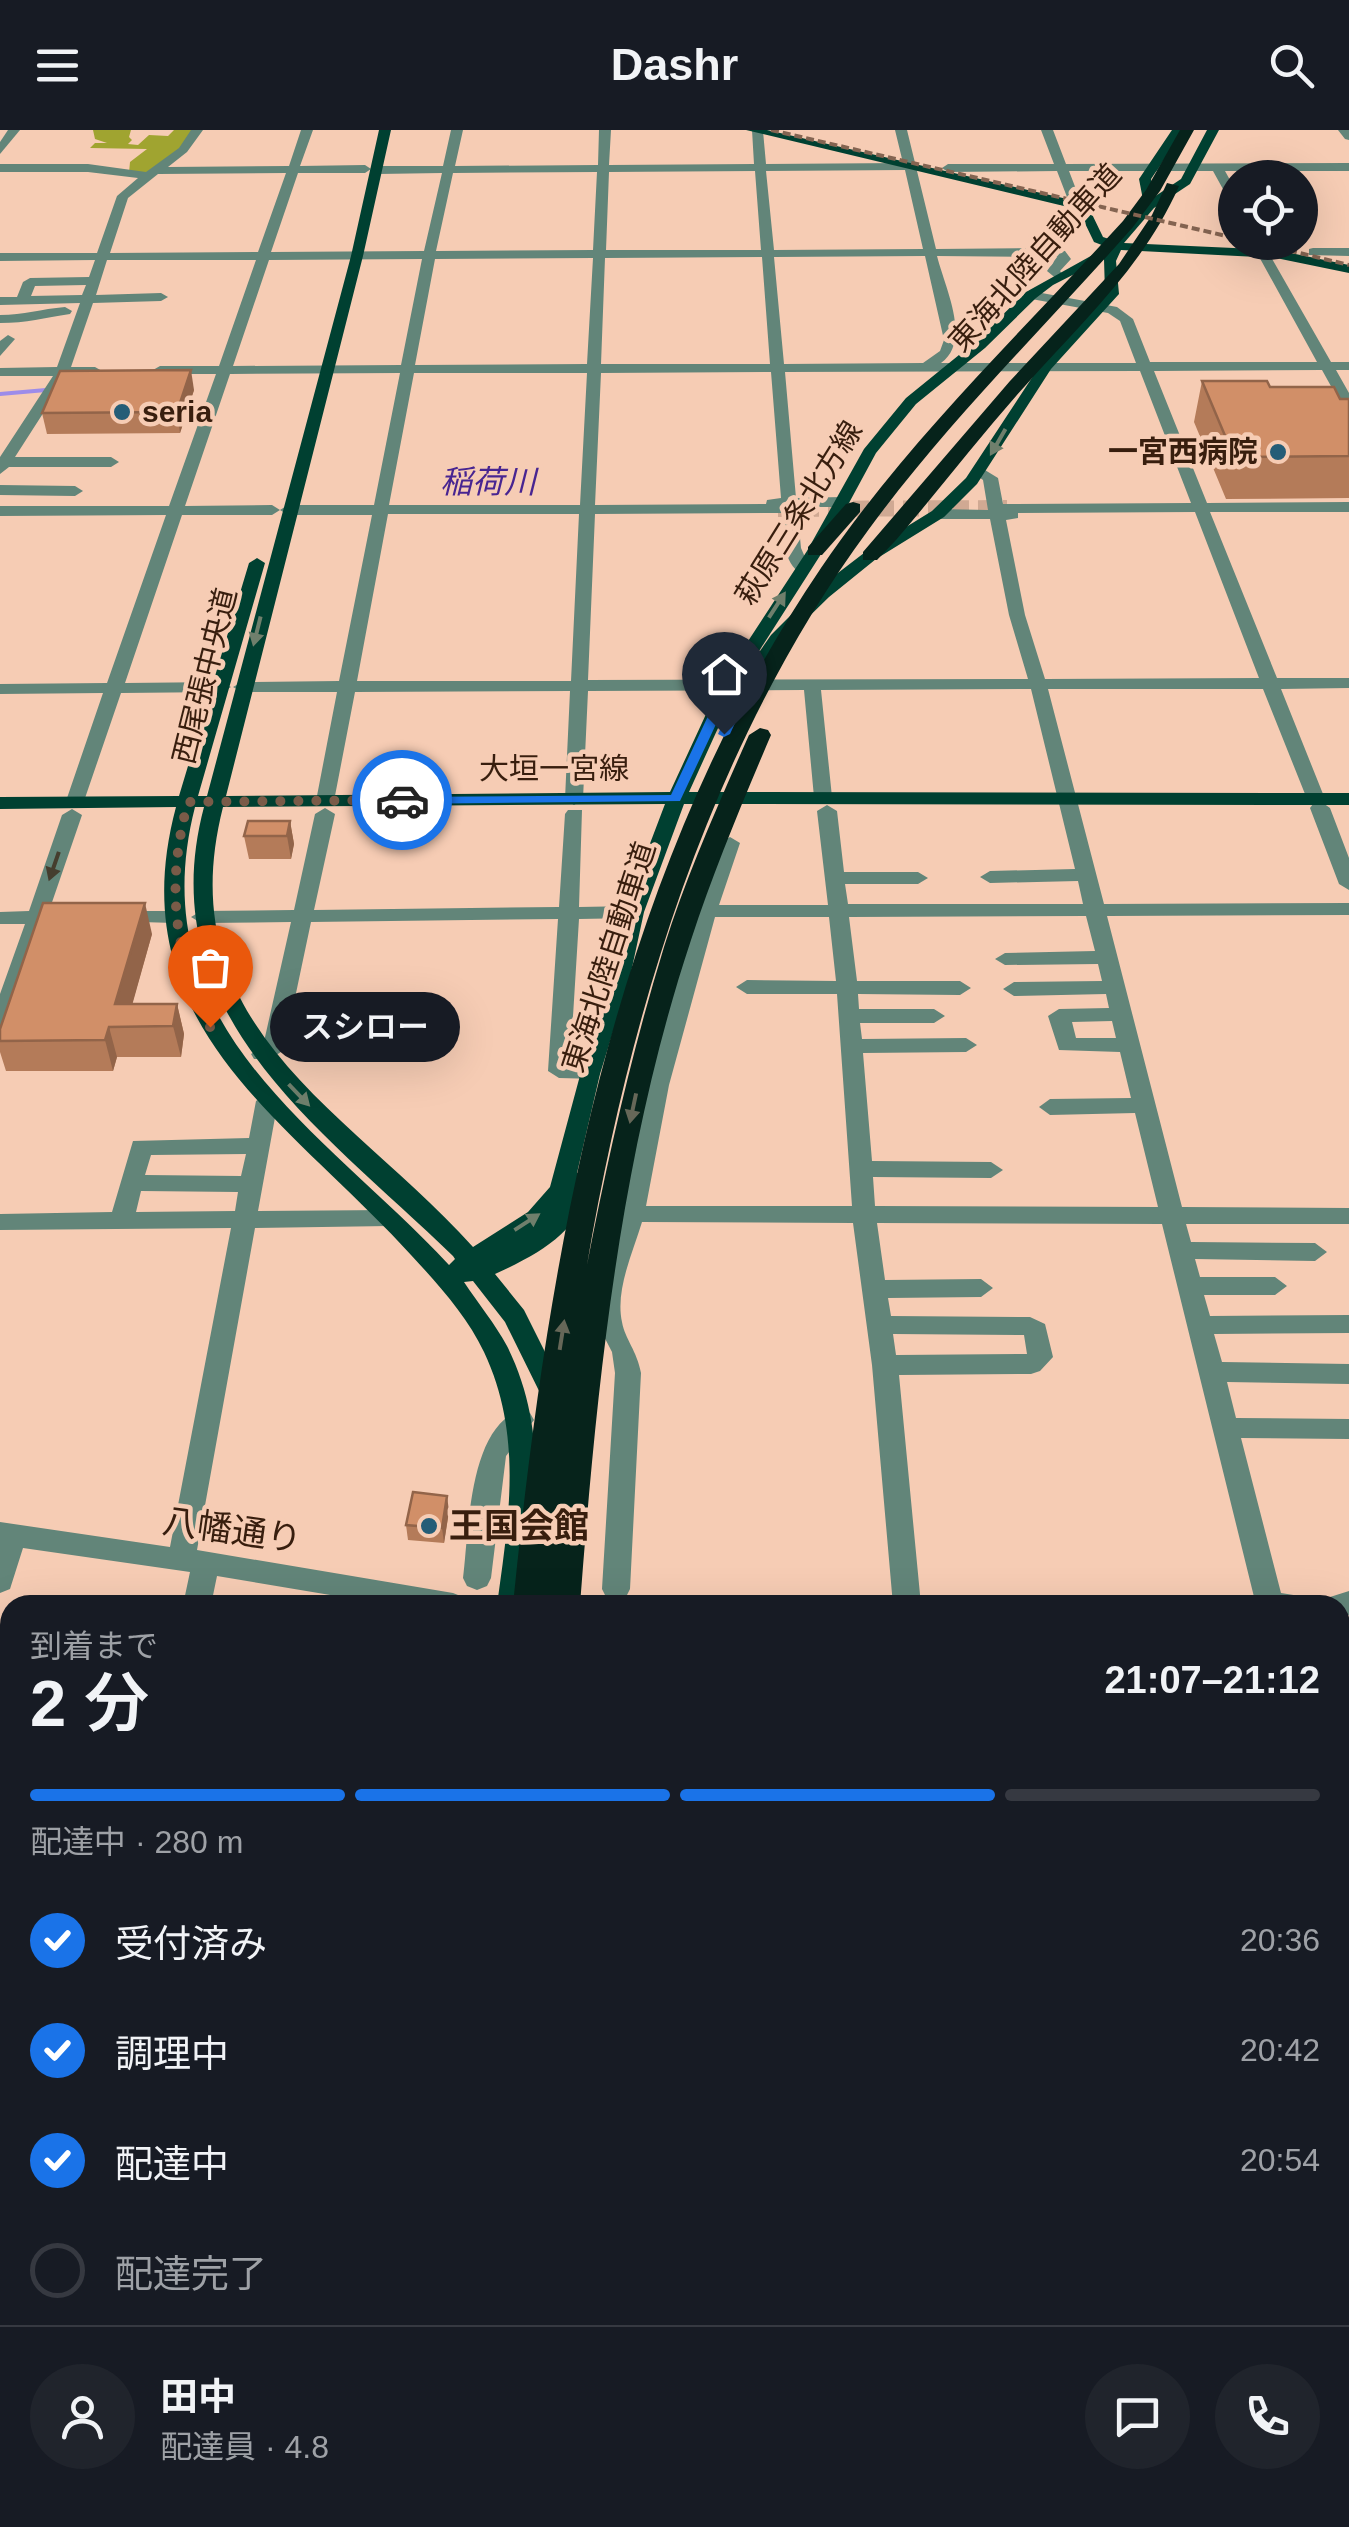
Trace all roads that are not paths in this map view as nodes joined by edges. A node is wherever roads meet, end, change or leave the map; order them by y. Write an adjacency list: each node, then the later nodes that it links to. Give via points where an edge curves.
1 (14, 130): 16 (street)
2 (197, 130): 30 (street, via 183,150)
3 (307, 130): 28 (street)
4 (373, 130): 29 (main road, 西尾張中央道)
5 (385, 130): 29 (main road, 西尾張中央道)
6 (457, 130): 23 (street)
7 (605, 130): 24 (street)
8 (900, 130): 17 (street)
9 (1047, 130): 27 (street)
10 (1202, 130): 31 (highway, 東海北陸自動車道)
11 (1213, 130): 19 (main road, 萩原三条北方線)
12 (1344, 130): 15 (street)
13 (754, 131): 17 (main road); 25 (street)
14 (1180, 137): 18 (main road); 97 (highway, via 1135,205 999,340); 204 (highway, 東海北陸自動車道, one-way to 14, via 549,1420 593,1166 653,944 724,762 801,616 882,496 1128,224)
15 (1349, 138)
16 (0, 151)
17 (909, 166): 25 (street); 34 (main road, via 1080,208 1098,239); 38 (street)
18 (1152, 167): 19 (street); 27 (street); 33 (main road, via 1145,178)
19 (1196, 167): 20 (street); 33 (main road, 萩原三条北方線)
20 (1217, 167): 21 (street)
21 (1349, 167)
22 (0, 168): 30 (street)
23 (450, 168): 24 (street); 29 (street); 43 (street)
24 (606, 168): 25 (street); 44 (street)
25 (760, 168): 39 (street)
26 (948, 168): 27 (street)
27 (1062, 168): 32 (street)
28 (294, 170): 29 (street); 30 (street); 41 (street)
29 (372, 170): 42 (main road, 西尾張中央道)
30 (150, 173): 40 (street, via 123,196)
31 (1172, 186): 98 (highway, via 1132,257); 205 (highway, 東海北陸自動車道, one-way to 205, via 874,537 795,663 720,824 658,1012 621,1166 580,1419)
32 (1074, 198)
33 (1150, 206): 34 (main road, 萩原三条北方線)
34 (1116, 246): 35 (main road); 49 (main road, 萩原三条北方線); 56 (main road, 萩原三条北方線, via 1110,261 1114,289)
35 (1218, 251)
36 (1318, 252): 37 (street)
37 (1349, 252)
38 (929, 253): 39 (street); 49 (street, via 1058,253 1065,259 1053,271); 58 (street)
39 (766, 254): 44 (street); 66 (street)
40 (101, 256): 41 (street); 45 (street); 50 (street)
41 (264, 256): 42 (street); 68 (street)
42 (351, 256): 43 (street); 69 (main road, 西尾張中央道)
43 (429, 256): 44 (street); 70 (street)
44 (602, 256): 65 (street)
45 (0, 257)
46 (1267, 260): 60 (street)
47 (1301, 260): 48 (main road)
48 (1349, 269)
49 (1058, 276): 51 (main road, 萩原三条北方線)
50 (93, 280): 53 (street, via 58,275 30,282); 55 (street)
51 (1032, 295): 56 (street); 59 (main road, 萩原三条北方線)
52 (161, 298): 55 (street)
53 (22, 300): 54 (street); 55 (street)
54 (0, 301)
55 (85, 305): 57 (street, via 38,312 35,320); 74 (street)
56 (1100, 308): 63 (main road, 萩原三条北方線); 64 (street, via 1126,319)
57 (0, 319)
58 (951, 344): 59 (street); 67 (street)
59 (980, 344): 62 (main road, 萩原三条北方線)
60 (1327, 366): 61 (street); 64 (street); 75 (street)
61 (1349, 366)
62 (952, 367): 63 (street); 67 (street); 84 (main road, 萩原三条北方線, via 891,422)
63 (1046, 367): 64 (street); 79 (main road, 萩原三条北方線, one-way to 79)
64 (1145, 367): 86 (street)
65 (595, 368): 66 (street); 70 (street); 89 (street)
66 (780, 368): 67 (street); 90 (street)
67 (926, 368)
68 (224, 369): 69 (street); 71 (street); 91 (street)
69 (318, 369): 70 (street); 81 (main road, 西尾張中央道); 85 (main road, 西尾張中央道)
70 (410, 369): 92 (street)
71 (146, 370)
72 (108, 371): 74 (street)
73 (0, 372): 74 (street)
74 (63, 372): 76 (street)
75 (1349, 406)
76 (8, 443): 78 (street)
77 (111, 462): 78 (street)
78 (1, 468): 80 (street)
79 (980, 472): 88 (street, via 990,478); 94 (main road, 萩原三条北方線)
80 (86, 475)
81 (282, 475)
82 (0, 490): 83 (street)
83 (75, 490)
84 (842, 502): 90 (street); 97 (main road, 萩原三条北方線)
85 (279, 504): 91 (street); 92 (street); 95 (main road, 西尾張中央道); 106 (main road, 西尾張中央道, one-way to 106)
86 (1202, 506): 87 (street); 88 (street); 101 (street)
87 (1349, 507)
88 (1000, 508): 94 (street); 100 (street, via 1017,614)
89 (588, 509): 90 (street); 92 (street); 105 (street)
90 (786, 509): 99 (street)
91 (178, 510): 93 (street); 108 (street)
92 (380, 510): 107 (street)
93 (0, 511)
94 (938, 514): 98 (main road, 萩原三条北方線)
95 (267, 528)
96 (262, 546): 106 (main road, 西尾張中央道)
97 (815, 551): 99 (main road, 萩原三条北方線)
98 (870, 556): 103 (main road, 萩原三条北方線, via 793,620)
99 (802, 569): 103 (main road, 萩原三条北方線, one-way to 99)
100 (1038, 683): 101 (street); 104 (street); 114 (street)
101 (1267, 683): 102 (street); 112 (street)
102 (1349, 683)
103 (738, 684): 104 (street); 105 (street); 115 (main road, 萩原三条北方線)
104 (812, 684): 113 (street)
105 (579, 685): 107 (street); 116 (street)
106 (232, 687): 107 (street); 108 (street); 118 (main road, 西尾張中央道); 119 (main road, 西尾張中央道)
107 (344, 687): 120 (street)
108 (117, 688): 109 (street); 117 (street)
109 (0, 689)
110 (1349, 798): 112 (main road, 大垣一宮線)
111 (0, 803): 117 (main road, 大垣一宮線)
112 (1318, 803): 114 (main road, 大垣一宮線); 121 (main road, 大垣一宮線); 128 (street)
113 (825, 804): 114 (main road, 大垣一宮線); 115 (main road, 大垣一宮線); 126 (street)
114 (1067, 804): 124 (street)
115 (682, 805): 116 (main road, 大垣一宮線); 133 (main road, 萩原三条北方線); 142 (main road, 萩原三条北方線)
116 (574, 807): 120 (main road, 大垣一宮線); 134 (street)
117 (74, 808): 118 (main road, 大垣一宮線); 122 (main road, 大垣一宮線); 139 (street, one-way to 139)
118 (186, 808): 119 (main road, 大垣一宮線); 136 (main road, 西尾張中央道, via 175,862)
119 (213, 808): 120 (main road, 大垣一宮線); 137 (main road, 西尾張中央道)
120 (325, 808): 135 (street)
121 (1349, 808)
122 (0, 814)
123 (730, 842): 132 (street)
124 (1086, 875): 125 (street); 129 (street)
125 (990, 877)
126 (832, 878): 127 (street); 131 (street)
127 (918, 878)
128 (1349, 884)
129 (1096, 909): 130 (street); 131 (street); 140 (street)
130 (1349, 909)
131 (837, 910): 132 (street); 144 (street)
132 (706, 911): 143 (street)
133 (634, 912): 134 (street); 158 (main road, 萩原三条北方線)
134 (568, 913): 135 (street); 158 (street, via 559,1071)
135 (304, 915): 137 (street); 157 (street, via 273,1050)
136 (174, 917): 139 (street); 159 (main road, 西尾張中央道, via 204,1015)
137 (201, 917): 157 (main road, 西尾張中央道, via 225,998)
138 (0, 918): 139 (street)
139 (37, 918): 149 (street)
140 (1107, 957): 141 (street); 146 (street)
141 (1004, 959)
142 (640, 962): 143 (street); 177 (main road, 萩原三条北方線, via 573,1207 558,1225)
143 (688, 968): 167 (street)
144 (847, 986): 145 (street); 147 (street); 151 (street)
145 (746, 987)
146 (1114, 987): 148 (street); 150 (street)
147 (960, 988)
148 (1014, 989)
149 (6, 993): 153 (street)
150 (1121, 1014): 156 (street); 156 (street, via 1058,1016 1067,1045)
151 (850, 1016): 152 (street); 154 (street)
152 (934, 1016)
153 (0, 1026)
154 (852, 1046): 155 (street); 163 (street)
155 (966, 1046)
156 (1128, 1046): 160 (street)
157 (262, 1054): 177 (main road, 西尾張中央道, one-way to 177)
158 (589, 1074): 177 (main road, 萩原三条北方線, one-way to 158, via 555,1200)
159 (267, 1101): 162 (street); 171 (main road, 西尾張中央道)
160 (1142, 1105): 161 (street); 170 (street)
161 (1050, 1107)
162 (259, 1146): 165 (street, via 142,1148); 166 (street)
163 (861, 1170): 164 (street); 168 (street)
164 (991, 1170)
165 (132, 1182): 166 (street); 173 (street)
166 (252, 1184): 172 (street)
167 (633, 1214): 168 (street); 191 (street, via 609,1311 628,1373)
168 (864, 1215): 170 (street); 182 (street)
169 (1349, 1216): 170 (street)
170 (1172, 1217): 175 (street)
171 (389, 1218): 172 (street); 178 (main road, 西尾張中央道)
172 (245, 1220): 173 (street); 197 (street)
173 (122, 1221): 174 (street)
174 (0, 1222)
175 (1180, 1250): 176 (street); 179 (street)
176 (1315, 1252)
177 (478, 1263): 178 (main road, 萩原三条北方線); 190 (main road, 西尾張中央道, via 530,1342)
178 (448, 1278): 189 (main road, 西尾張中央道, via 491,1345)
179 (1190, 1286): 180 (street); 185 (street)
180 (1274, 1286)
181 (982, 1288): 182 (street)
182 (874, 1289): 183 (street)
183 (879, 1324): 186 (street); 186 (street, via 1030,1326 1040,1357 1031,1364)
184 (1349, 1324): 185 (street)
185 (1200, 1325): 187 (street)
186 (884, 1365): 207 (street)
187 (1212, 1372): 188 (street); 192 (street)
188 (1349, 1374)
189 (521, 1420): 194 (street, via 493,1453); 195 (main road, 西尾張中央道)
190 (563, 1424): 191 (street); 206 (main road, 西尾張中央道)
191 (624, 1426): 200 (street)
192 (1226, 1428): 193 (street); 208 (street)
193 (1349, 1429)
194 (489, 1480): 195 (street); 198 (street)
195 (523, 1499): 203 (main road, 西尾張中央道)
196 (6, 1534): 197 (street, 八幡通り); 199 (street)
197 (193, 1562): 201 (street); 202 (street, 八幡通り)
198 (477, 1578)
199 (0, 1581)
200 (616, 1589)
201 (196, 1595)
202 (393, 1595)
203 (512, 1595)
204 (531, 1595)
205 (565, 1595)
206 (578, 1595)
207 (907, 1595)
208 (1268, 1595)

